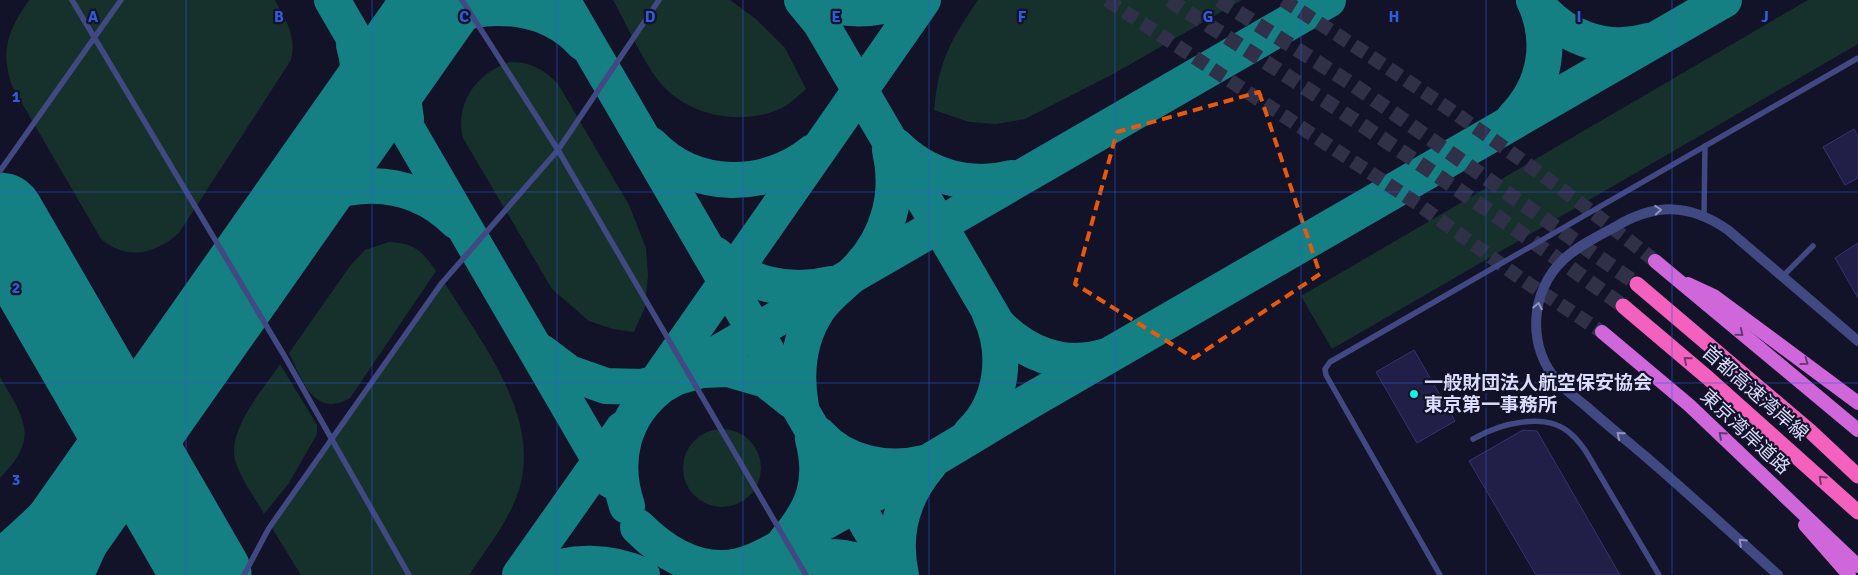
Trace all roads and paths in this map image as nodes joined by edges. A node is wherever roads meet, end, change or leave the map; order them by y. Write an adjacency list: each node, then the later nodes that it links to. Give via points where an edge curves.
1 (72, 0): 5 (lane)
2 (121, 0): 5 (lane)
3 (462, 0): 8 (lane)
4 (659, 0): 8 (lane)
5 (94, 38): 9 (lane); 22 (lane, via 285,357)
6 (1858, 58): 7 (lane)
7 (1705, 146): 10 (lane); 30 (lane, via 1330,362 1325,369)
8 (558, 150): 22 (lane, via 441,284); 29 (lane)
9 (0, 171)
10 (1704, 216): 13 (street, via 1728,230); 32 (street, one-way to 10, via 1710,512 1558,382 1540,351 1536,315 1539,300 1543,287 1564,259 1617,225 1650,210 1677,209)
11 (1814, 246): 13 (lane)
12 (1655, 261): 14 (highway)
13 (1782, 276): 18 (street)
14 (1676, 279): 19 (highway, one-way to 19, via 1714,296); 20 (highway, one-way to 20)
15 (1637, 284): 24 (highway, 首都高速湾岸線)
16 (1623, 306): 25 (highway, 首都高速湾岸線, one-way to 16)
17 (1602, 332): 23 (highway, 東京湾岸道路, one-way to 17)
18 (1858, 341)
19 (1858, 403)
20 (1858, 430)
21 (1473, 439): 31 (lane, via 1490,429 1517,422 1550,423 1572,434 1585,450)
22 (330, 440): 27 (lane, via 270,528); 28 (lane)
23 (1747, 458): 26 (highway, 東京湾岸道路); 33 (highway)
24 (1858, 476)
25 (1858, 512)
26 (1858, 566)
27 (244, 575)
28 (409, 575)
29 (806, 575)
30 (1440, 575)
31 (1659, 575)
32 (1778, 575)
33 (1848, 575)

